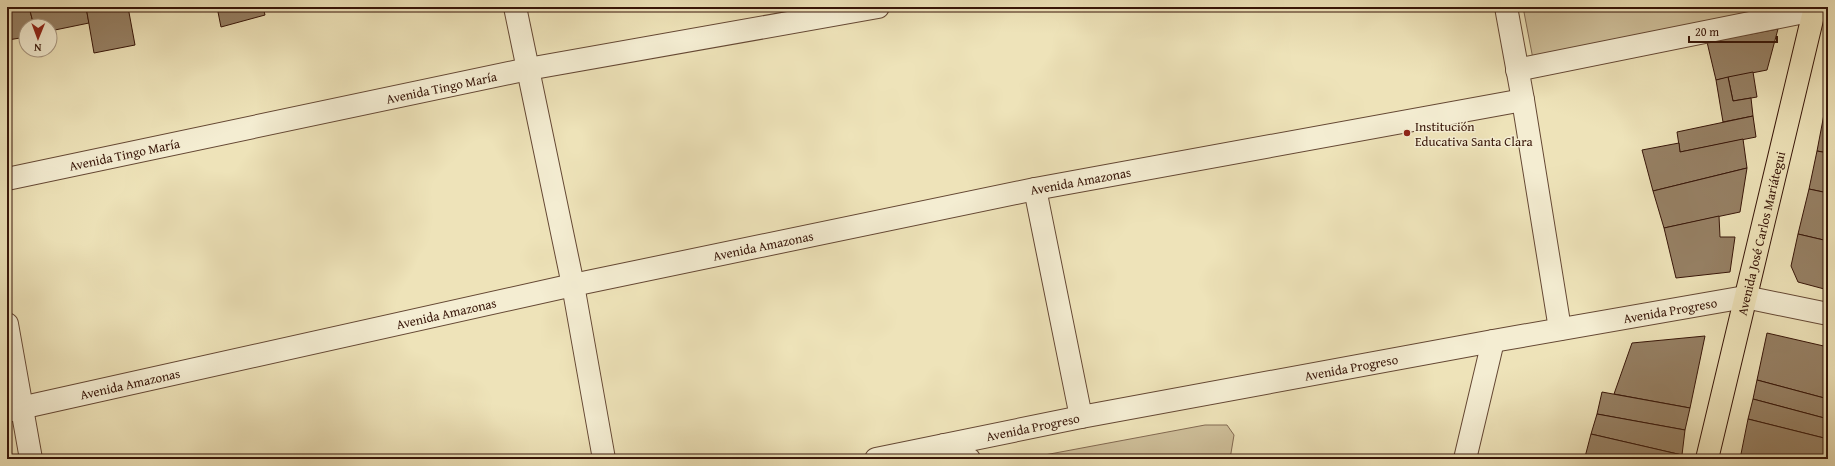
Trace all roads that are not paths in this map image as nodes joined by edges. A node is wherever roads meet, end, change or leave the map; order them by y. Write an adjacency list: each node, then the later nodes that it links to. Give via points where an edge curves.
1 (515, 7): 5 (street)
2 (878, 7): 5 (street, Avenida Tingo María)
3 (1506, 7): 6 (street)
4 (1815, 9): 6 (street); 11 (main road, Avenida José Carlos Mariátegui)
5 (528, 69): 8 (street, Avenida Tingo María); 10 (street)
6 (1517, 70): 7 (street)
7 (1523, 100): 9 (street, Avenida Amazonas); 14 (street)
8 (7, 179)
9 (1036, 189): 10 (street, Avenida Amazonas); 17 (street)
10 (573, 285): 16 (street, Avenida Amazonas); 20 (street)
11 (1746, 297): 12 (street, Avenida Progreso); 14 (street, Avenida Progreso); 24 (main road, Avenida José Carlos Mariátegui)
12 (1828, 314)
13 (7, 324): 16 (street)
14 (1560, 329): 15 (street, Avenida Progreso)
15 (1493, 341): 17 (street, Avenida Progreso); 23 (street)
16 (14, 409): 19 (street)
17 (1081, 417): 18 (street, Avenida Progreso)
18 (944, 445): 21 (street, Avenida Progreso); 22 (street)
19 (31, 459)
20 (604, 459)
21 (876, 459)
22 (969, 459)
23 (1465, 459)
24 (1707, 459)

